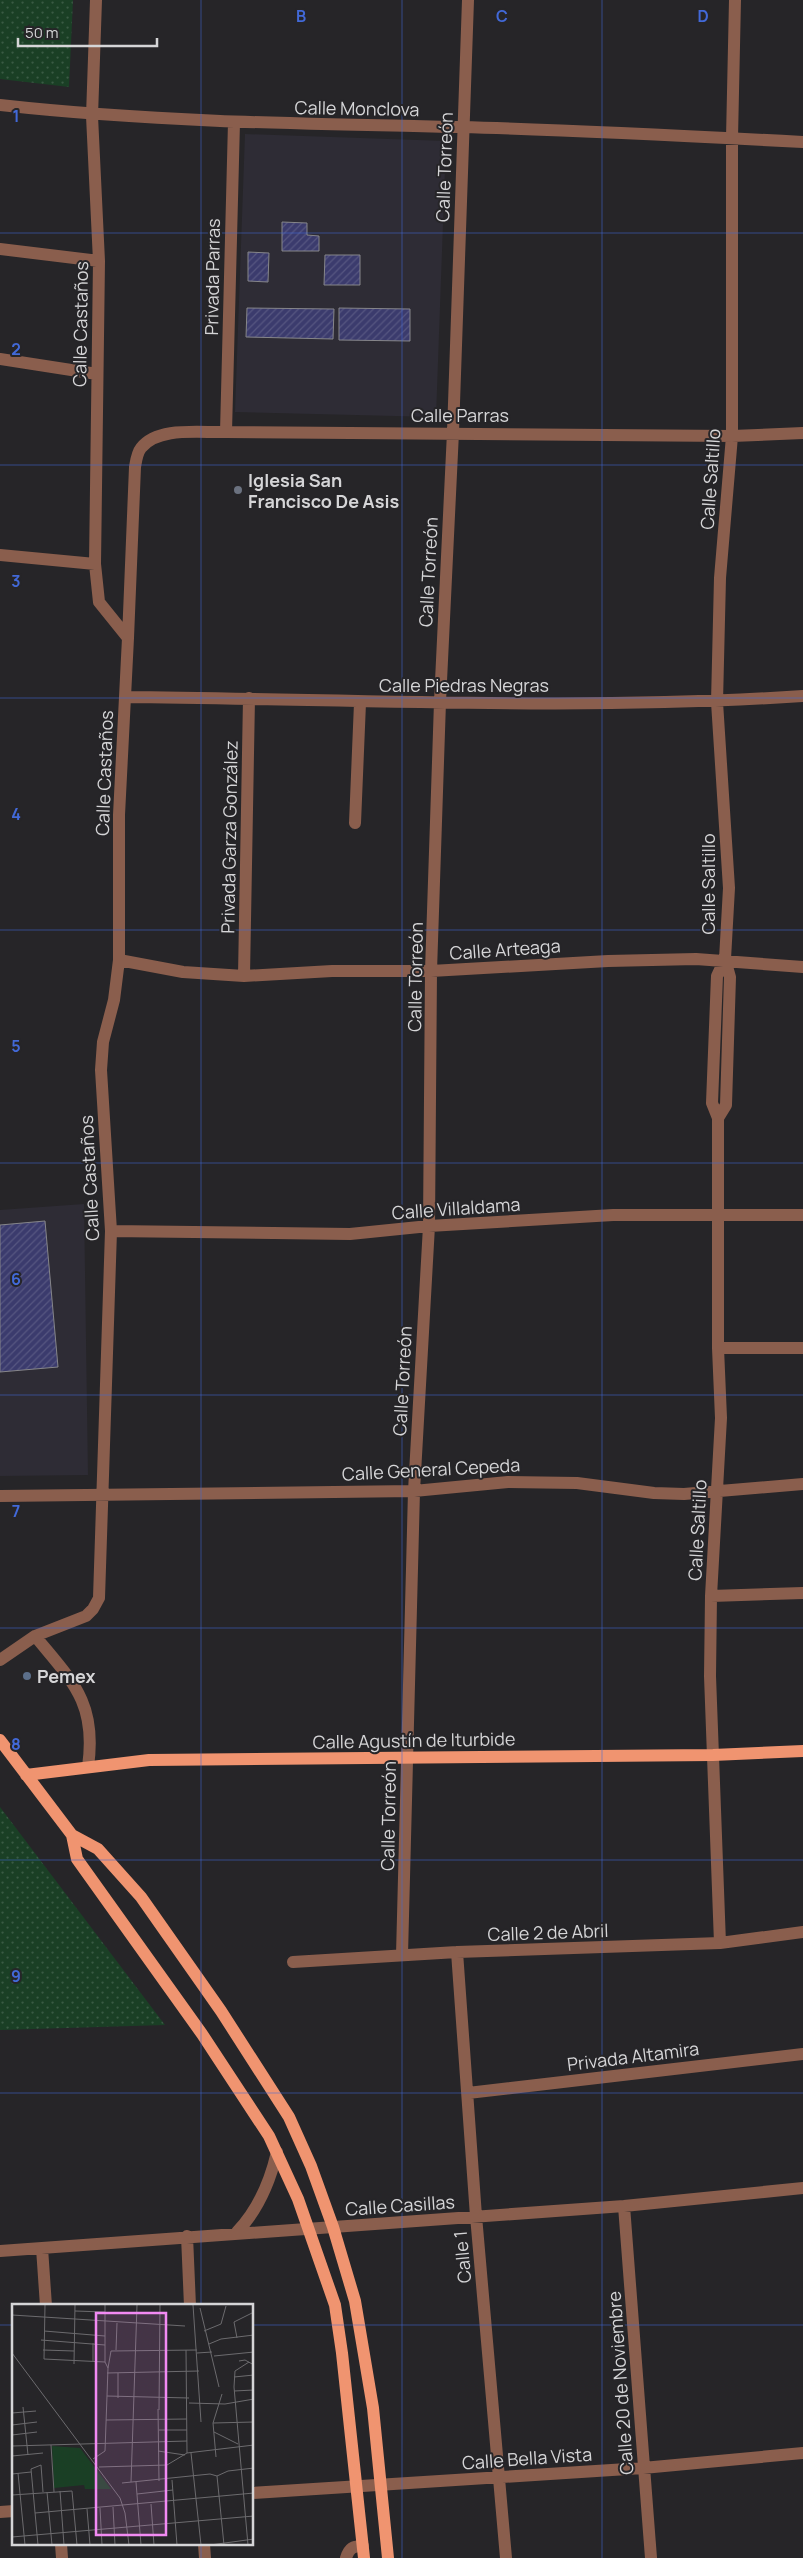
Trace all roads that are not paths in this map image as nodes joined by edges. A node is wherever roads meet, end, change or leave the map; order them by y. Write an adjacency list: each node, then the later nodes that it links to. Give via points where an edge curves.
1 (96, 0): 5 (street, Calle Castaños)
2 (468, 0): 7 (street, Calle Torreón)
3 (735, 0): 8 (street, Calle Saltillo)
4 (0, 105): 5 (street, Calle Monclova)
5 (92, 116): 6 (street, Calle Monclova); 11 (street, Calle Castaños)
6 (234, 122): 7 (street, Calle Monclova); 14 (street, Privada Parras)
7 (463, 128): 8 (street, Calle Monclova); 15 (street, Calle Torreón)
8 (732, 138): 9 (street, Calle Monclova); 17 (street, Calle Saltillo)
9 (803, 142)
10 (0, 249): 11 (street)
11 (99, 261): 13 (street, Calle Castaños)
12 (0, 359): 13 (street)
13 (97, 374): 20 (street, Calle Castaños)
14 (226, 432): 15 (street, Calle Parras); 18 (street, Calle Parras, via 169,434 151,439 140,449)
15 (452, 432): 17 (street, Calle Parras); 25 (street, Calle Torreón)
16 (803, 433): 17 (street, Calle Parras)
17 (732, 436): 26 (street, Calle Saltillo, via 720,578)
18 (135, 467): 21 (street, Calle Castaños)
19 (0, 555): 20 (street)
20 (95, 564): 21 (street, Calle Castaños, via 100,602)
21 (128, 638): 23 (street, Calle Castaños)
22 (803, 696): 26 (street, Calle Piedras Negras)
23 (125, 697): 24 (street, Calle Piedras Negras); 30 (street, Calle Castaños, via 119,815)
24 (249, 698): 27 (street, Calle Piedras Negras); 33 (street, Privada Garza González)
25 (440, 702): 26 (street, Calle Piedras Negras); 27 (street, Calle Piedras Negras); 32 (street, Calle Torreón)
26 (717, 702): 29 (street, Calle Saltillo, via 729,888)
27 (360, 703): 28 (street)
28 (355, 823)
29 (725, 959): 31 (street, Calle Arteaga); 32 (street, Calle Arteaga, via 608,961); 35 (street, Calle Saltillo, via 717,976 713,1064 712,1103 718,1118)
30 (120, 960): 33 (street, Calle Arteaga, via 183,972); 37 (street, Calle Castaños, via 103,1042 101,1070)
31 (803, 967)
32 (432, 971): 33 (street, Calle Arteaga, via 332,971); 36 (street, Calle Torreón)
33 (244, 976)
34 (803, 1215): 35 (street, Calle Villaldama)
35 (717, 1216): 36 (street, Calle Villaldama, via 613,1215); 38 (street, Calle Saltillo)
36 (429, 1226): 37 (street, Calle Villaldama, via 350,1234); 42 (street, Calle Torreón)
37 (111, 1231): 43 (street, Calle Castaños)
38 (718, 1348): 39 (street); 41 (street, Calle Saltillo, via 721,1418)
39 (803, 1348)
40 (803, 1484): 41 (street, Calle General Cepeda)
41 (716, 1490): 42 (street, Calle General Cepeda, via 654,1493 577,1483 508,1482); 46 (street, Calle Saltillo)
42 (414, 1491): 43 (street, Calle General Cepeda); 52 (street, Calle Torreón)
43 (101, 1493): 44 (street, Calle General Cepeda); 47 (street, Calle Castaños, via 99,1598 86,1616)
44 (0, 1496)
45 (803, 1593): 46 (street)
46 (711, 1596): 51 (street, Calle Saltillo, via 710,1676)
47 (35, 1636): 48 (street, Calle Castaños); 53 (street, via 71,1680 85,1703 91,1747)
48 (0, 1660)
49 (0, 1740): 54 (main road)
50 (803, 1751): 51 (main road, Calle Agustín de Iturbide)
51 (714, 1755): 52 (main road, Calle Agustín de Iturbide); 57 (street, Calle Saltillo)
52 (407, 1758): 53 (main road, Calle Agustín de Iturbide, via 150,1760); 59 (street, Calle Torreón)
53 (88, 1767): 54 (main road, Calle Agustín de Iturbide)
54 (26, 1775): 55 (main road)
55 (72, 1834): 63 (main road, via 77,1858 202,2034); 68 (main road, via 98,1849 140,1897 220,2011 289,2118)
56 (803, 1932): 57 (street, Calle 2 de Abril)
57 (720, 1943): 58 (street, Calle 2 de Abril)
58 (457, 1952): 59 (street, Calle 2 de Abril); 62 (street, Calle 1)
59 (402, 1955): 60 (street, Calle 2 de Abril)
60 (294, 1962)
61 (803, 2054): 62 (street, Privada Altamira)
62 (468, 2092): 66 (street, Calle 1)
63 (277, 2152): 67 (main road); 69 (street, via 258,2204)
64 (803, 2188): 65 (street, Calle Casillas)
65 (624, 2206): 66 (street, Calle Casillas); 76 (street, Calle 20 de Noviembre)
66 (476, 2216): 68 (street, Calle Casillas); 77 (street, Calle 1)
67 (308, 2227): 68 (street, Calle Casillas); 69 (street, Calle Casillas); 79 (main road, via 335,2305)
68 (333, 2227): 78 (main road, via 355,2301 365,2351)
69 (237, 2232): 70 (street, Calle Casillas)
70 (187, 2236): 71 (street, Calle Casillas); 74 (street)
71 (42, 2248): 72 (street, Calle Casillas); 73 (street)
72 (0, 2251)
73 (46, 2304)
74 (190, 2304)
75 (803, 2453): 76 (street, Calle Bella Vista)
76 (643, 2468): 77 (street, Calle Bella Vista); 85 (street, Calle 20 de Noviembre)
77 (499, 2478): 78 (street, Calle Bella Vista); 84 (street, Calle 1)
78 (382, 2484): 79 (street, Calle Bella Vista); 83 (main road)
79 (357, 2485): 80 (street, Calle Bella Vista); 81 (main road)
80 (254, 2492)
81 (364, 2552): 82 (street, via 354,2546)
82 (346, 2558)
83 (388, 2558)
84 (506, 2558)
85 (651, 2558)

